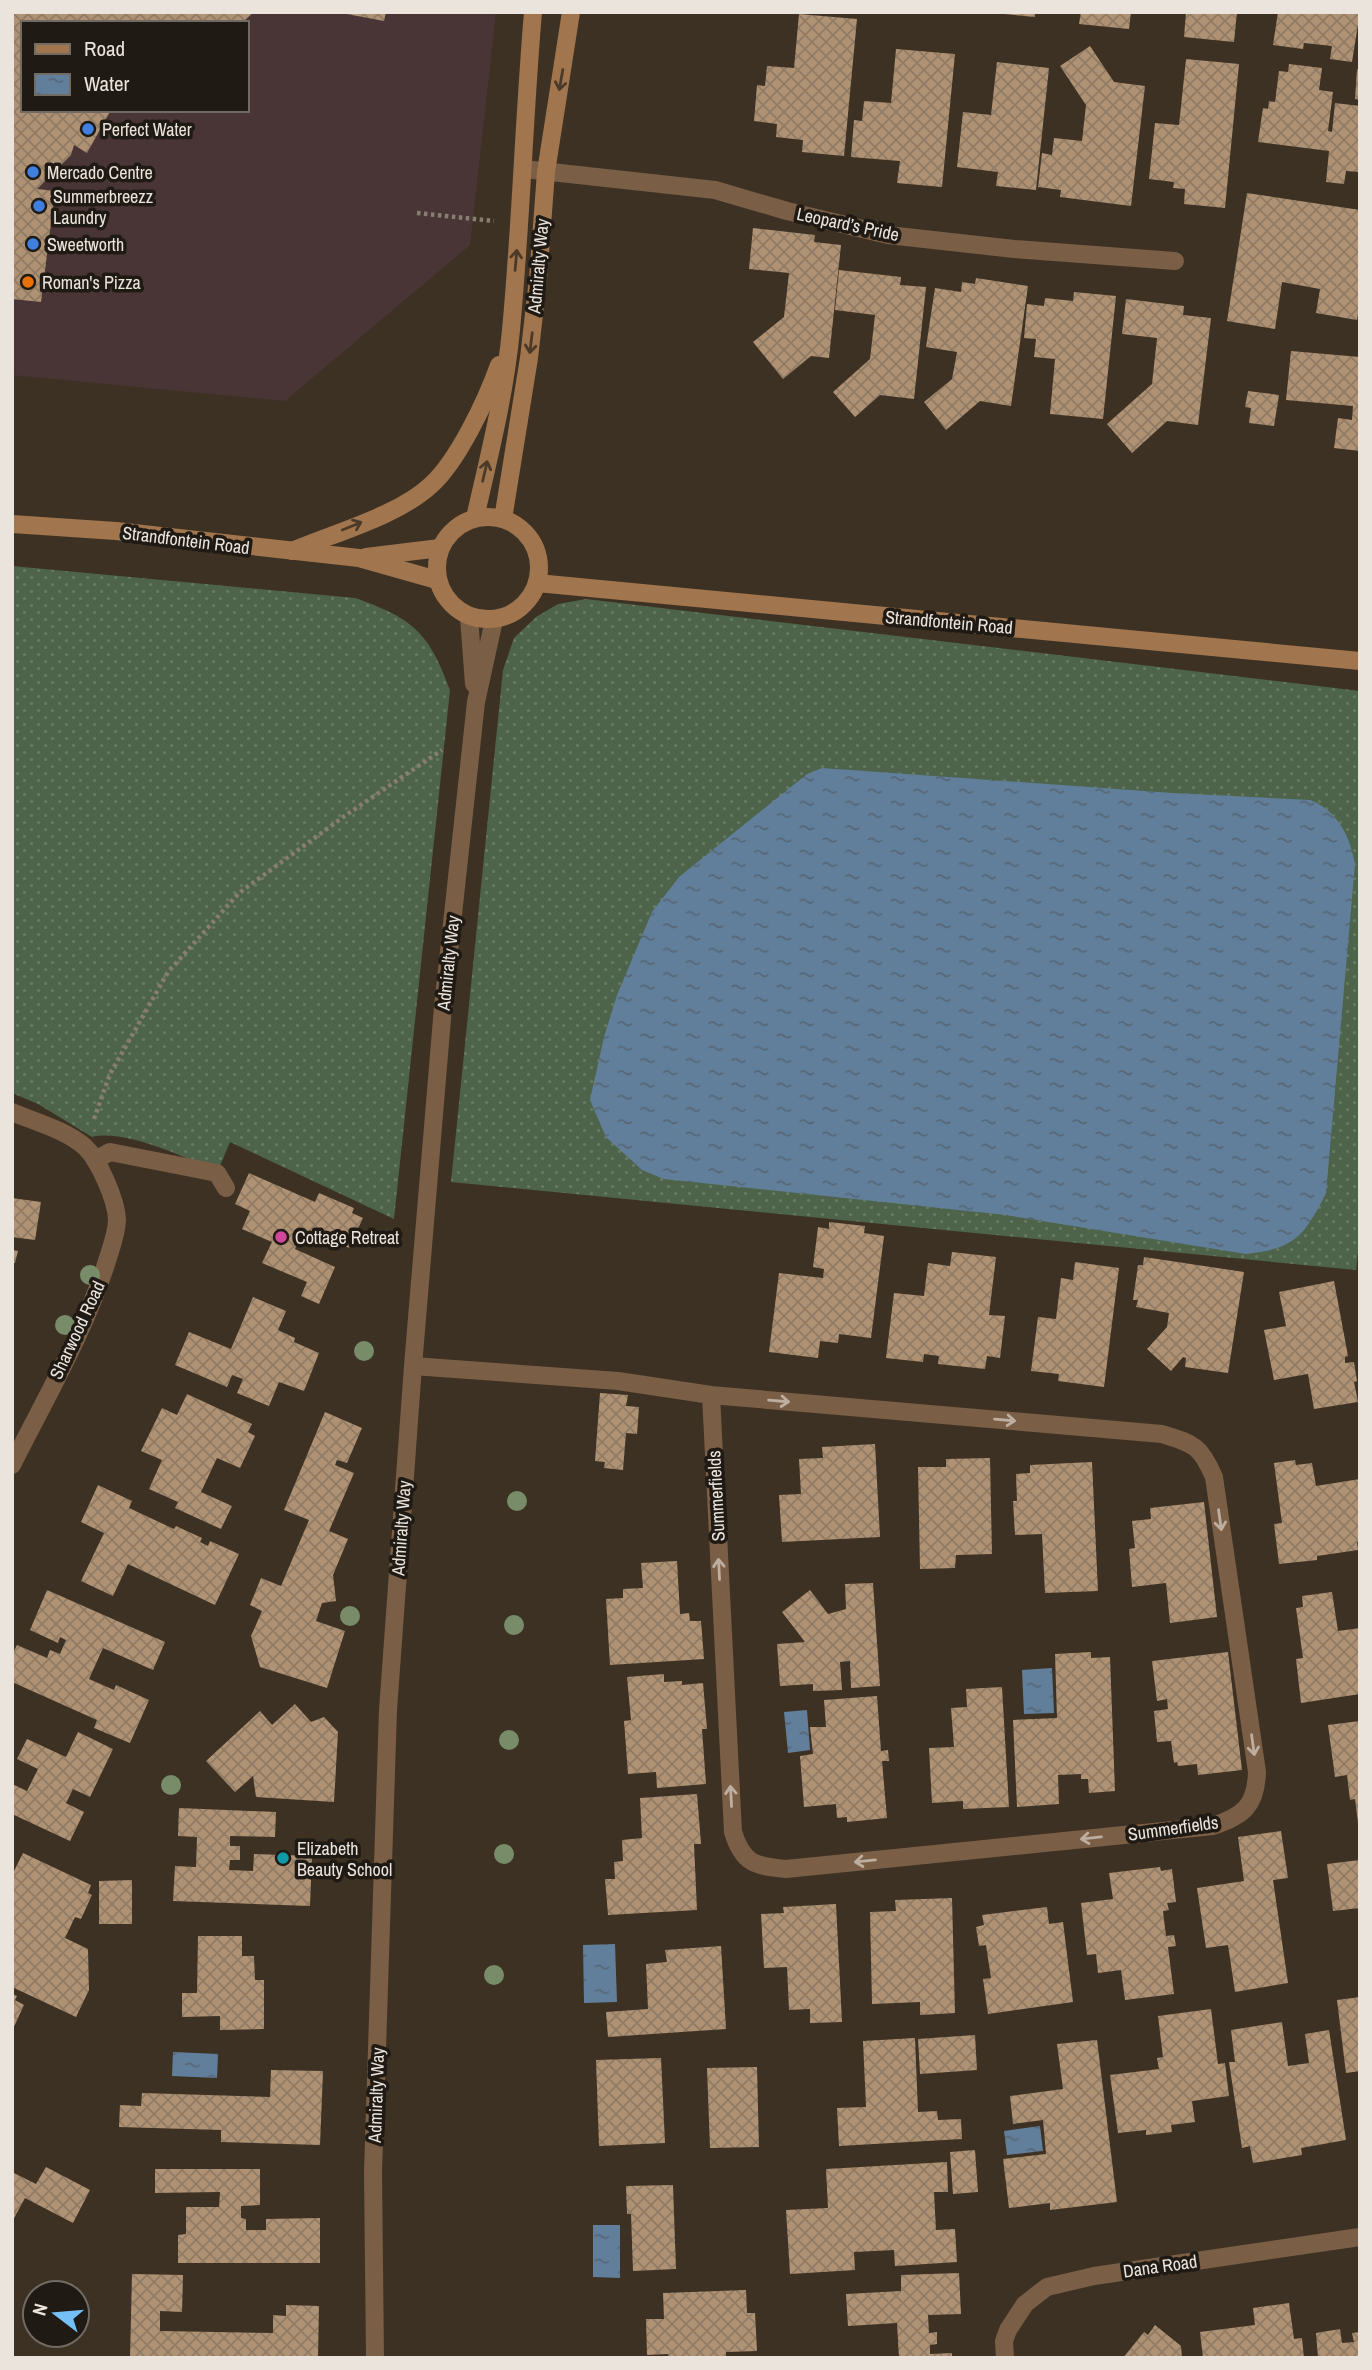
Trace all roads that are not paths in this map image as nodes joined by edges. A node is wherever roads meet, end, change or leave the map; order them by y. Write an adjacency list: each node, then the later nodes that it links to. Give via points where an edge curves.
1 (533, 12): 3 (main road, Admiralty Way)
2 (571, 12): 4 (main road, Admiralty Way, one-way to 4)
3 (524, 169): 4 (street, Leopard’s Pride); 6 (main road, Admiralty Way, one-way to 3)
4 (546, 172): 5 (street, Leopard’s Pride, via 715,190 888,234); 8 (main road, Admiralty Way, one-way to 8, via 529,358)
5 (1175, 261)
6 (510, 332): 7 (main road, Admiralty Way, one-way to 6); 11 (main road, one-way to 6, via 399,507 432,485 461,446)
7 (475, 518): 8 (main road); 10 (main road, via 460,524)
8 (503, 519): 14 (main road, via 520,527 532,541 538,559)
9 (12, 524): 11 (main road, Strandfontein Road, via 116,531)
10 (440, 548): 12 (main road, Strandfontein Road); 13 (main road)
11 (288, 552): 12 (main road, Strandfontein Road)
12 (359, 558): 13 (main road, Strandfontein Road)
13 (437, 580): 15 (main road, via 454,609)
14 (537, 583): 16 (main road, via 521,608); 17 (main road, Strandfontein Road)
15 (469, 617): 16 (main road); 18 (street, Admiralty Way)
16 (494, 620): 18 (street, Admiralty Way)
17 (1360, 661)
18 (476, 702): 22 (street, Admiralty Way, via 443,1007)
19 (12, 1112): 20 (street, via 63,1134)
20 (89, 1153): 21 (street, via 140,1156 217,1173); 24 (street, Sharwood Road, via 109,1189 117,1219 113,1243 98,1291)
21 (226, 1188)
22 (413, 1366): 23 (street, Summerfields, via 618,1381); 26 (street, Admiralty Way, via 388,1710 373,2172)
23 (711, 1395): 23 (street, Summerfields, one-way to 23, via 1162,1434 1186,1441 1204,1454 1214,1477 1257,1772 1249,1805 1235,1819 1213,1826 786,1869 761,1867 748,1860 733,1832)
24 (12, 1465)
25 (1360, 2238): 27 (street, Dana Road, via 1094,2276 1047,2287 1026,2304 1008,2330)
26 (375, 2358)
27 (1005, 2358)

